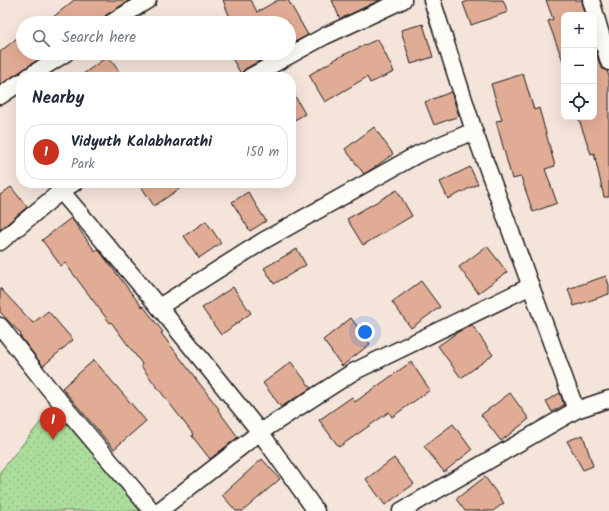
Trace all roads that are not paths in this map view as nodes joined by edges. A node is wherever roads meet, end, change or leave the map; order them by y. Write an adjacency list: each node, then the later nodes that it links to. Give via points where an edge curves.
1 (148, 0): 5 (street)
2 (403, 0): 6 (street)
3 (432, 0): 14 (street)
4 (591, 0): 9 (street)
5 (122, 16)
6 (296, 52)
7 (55, 60): 10 (street)
8 (281, 60): 11 (street)
9 (609, 62)
10 (36, 72)
11 (259, 72)
12 (16, 85): 13 (street)
13 (0, 96)
14 (474, 131): 18 (street); 19 (street, via 411,158 263,241)
15 (67, 188): 17 (street)
16 (69, 188): 19 (street)
17 (0, 242)
18 (531, 286): 22 (street); 23 (street, via 353,372)
19 (159, 307): 23 (street)
20 (0, 326): 24 (street)
21 (609, 399): 22 (street)
22 (576, 410): 27 (street)
23 (260, 432): 25 (street); 26 (street)
24 (152, 511)
25 (159, 511)
26 (316, 511)
27 (402, 511)

